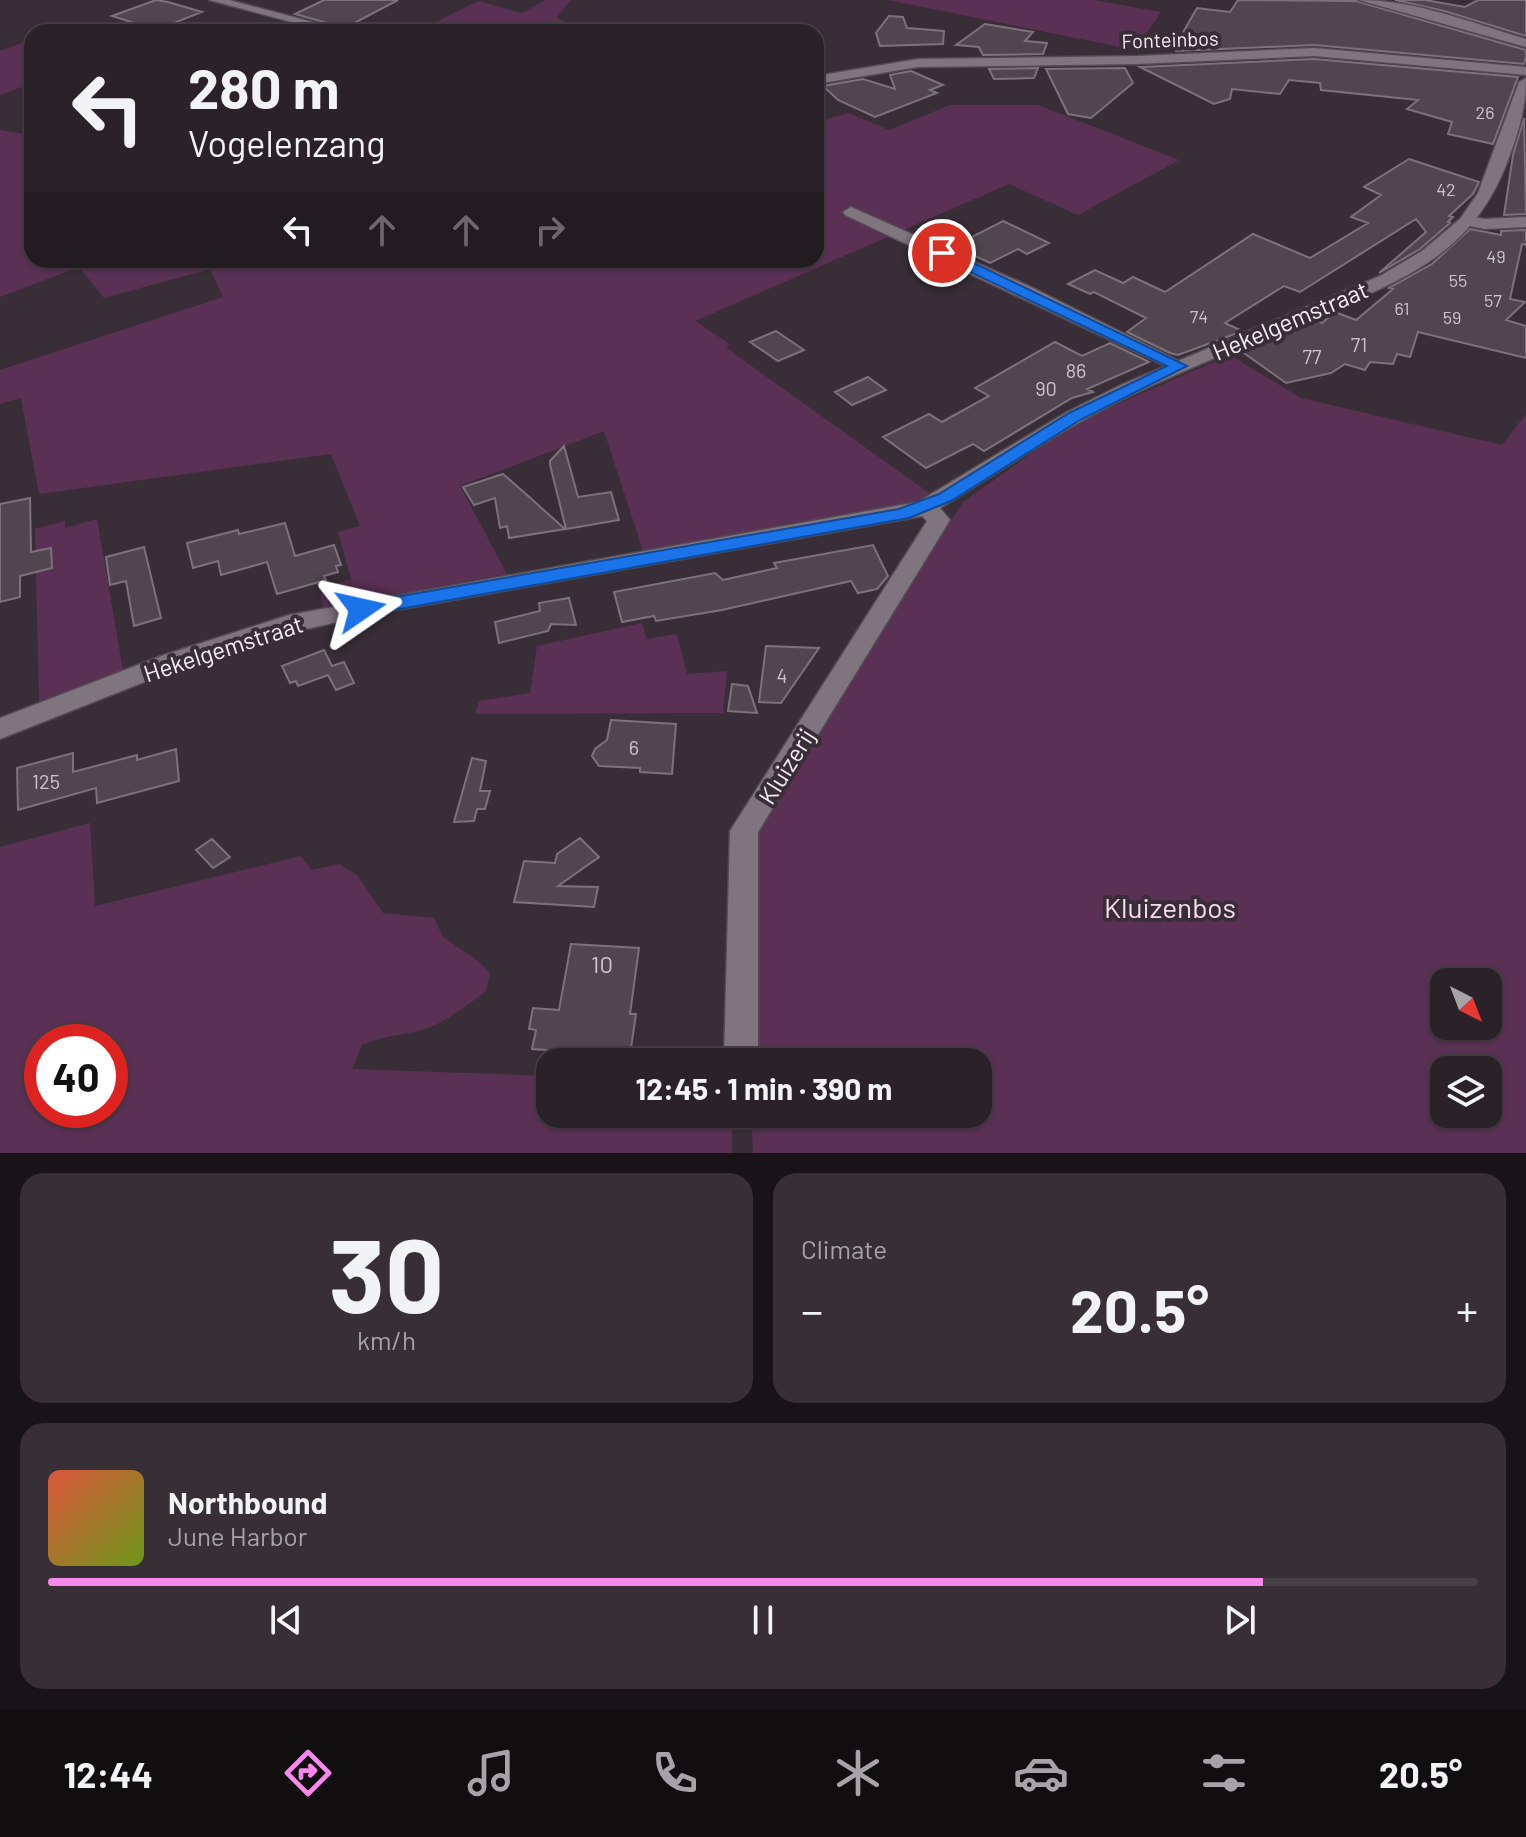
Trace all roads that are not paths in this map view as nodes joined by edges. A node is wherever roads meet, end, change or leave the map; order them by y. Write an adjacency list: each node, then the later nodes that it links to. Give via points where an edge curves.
1 (215, 0): 3 (street)
2 (1365, 0): 4 (street)
3 (312, 24)
4 (1526, 43)
5 (1526, 71): 6 (street, Fonteinbos, via 1314,52 918,63)
6 (824, 79)
7 (1526, 82): 9 (street, Hekelgemstraat, via 1487,190)
8 (851, 212): 11 (street)
9 (1467, 221): 10 (street); 11 (street, Hekelgemstraat, via 1416,264 1386,280)
10 (1526, 222)
11 (1180, 366): 12 (street, Hekelgemstraat, via 1074,416)
12 (926, 507): 13 (street, Hekelgemstraat, via 289,624 173,661); 14 (street, Kluizerij, via 939,520 744,831)
13 (0, 729)
14 (741, 1048)

